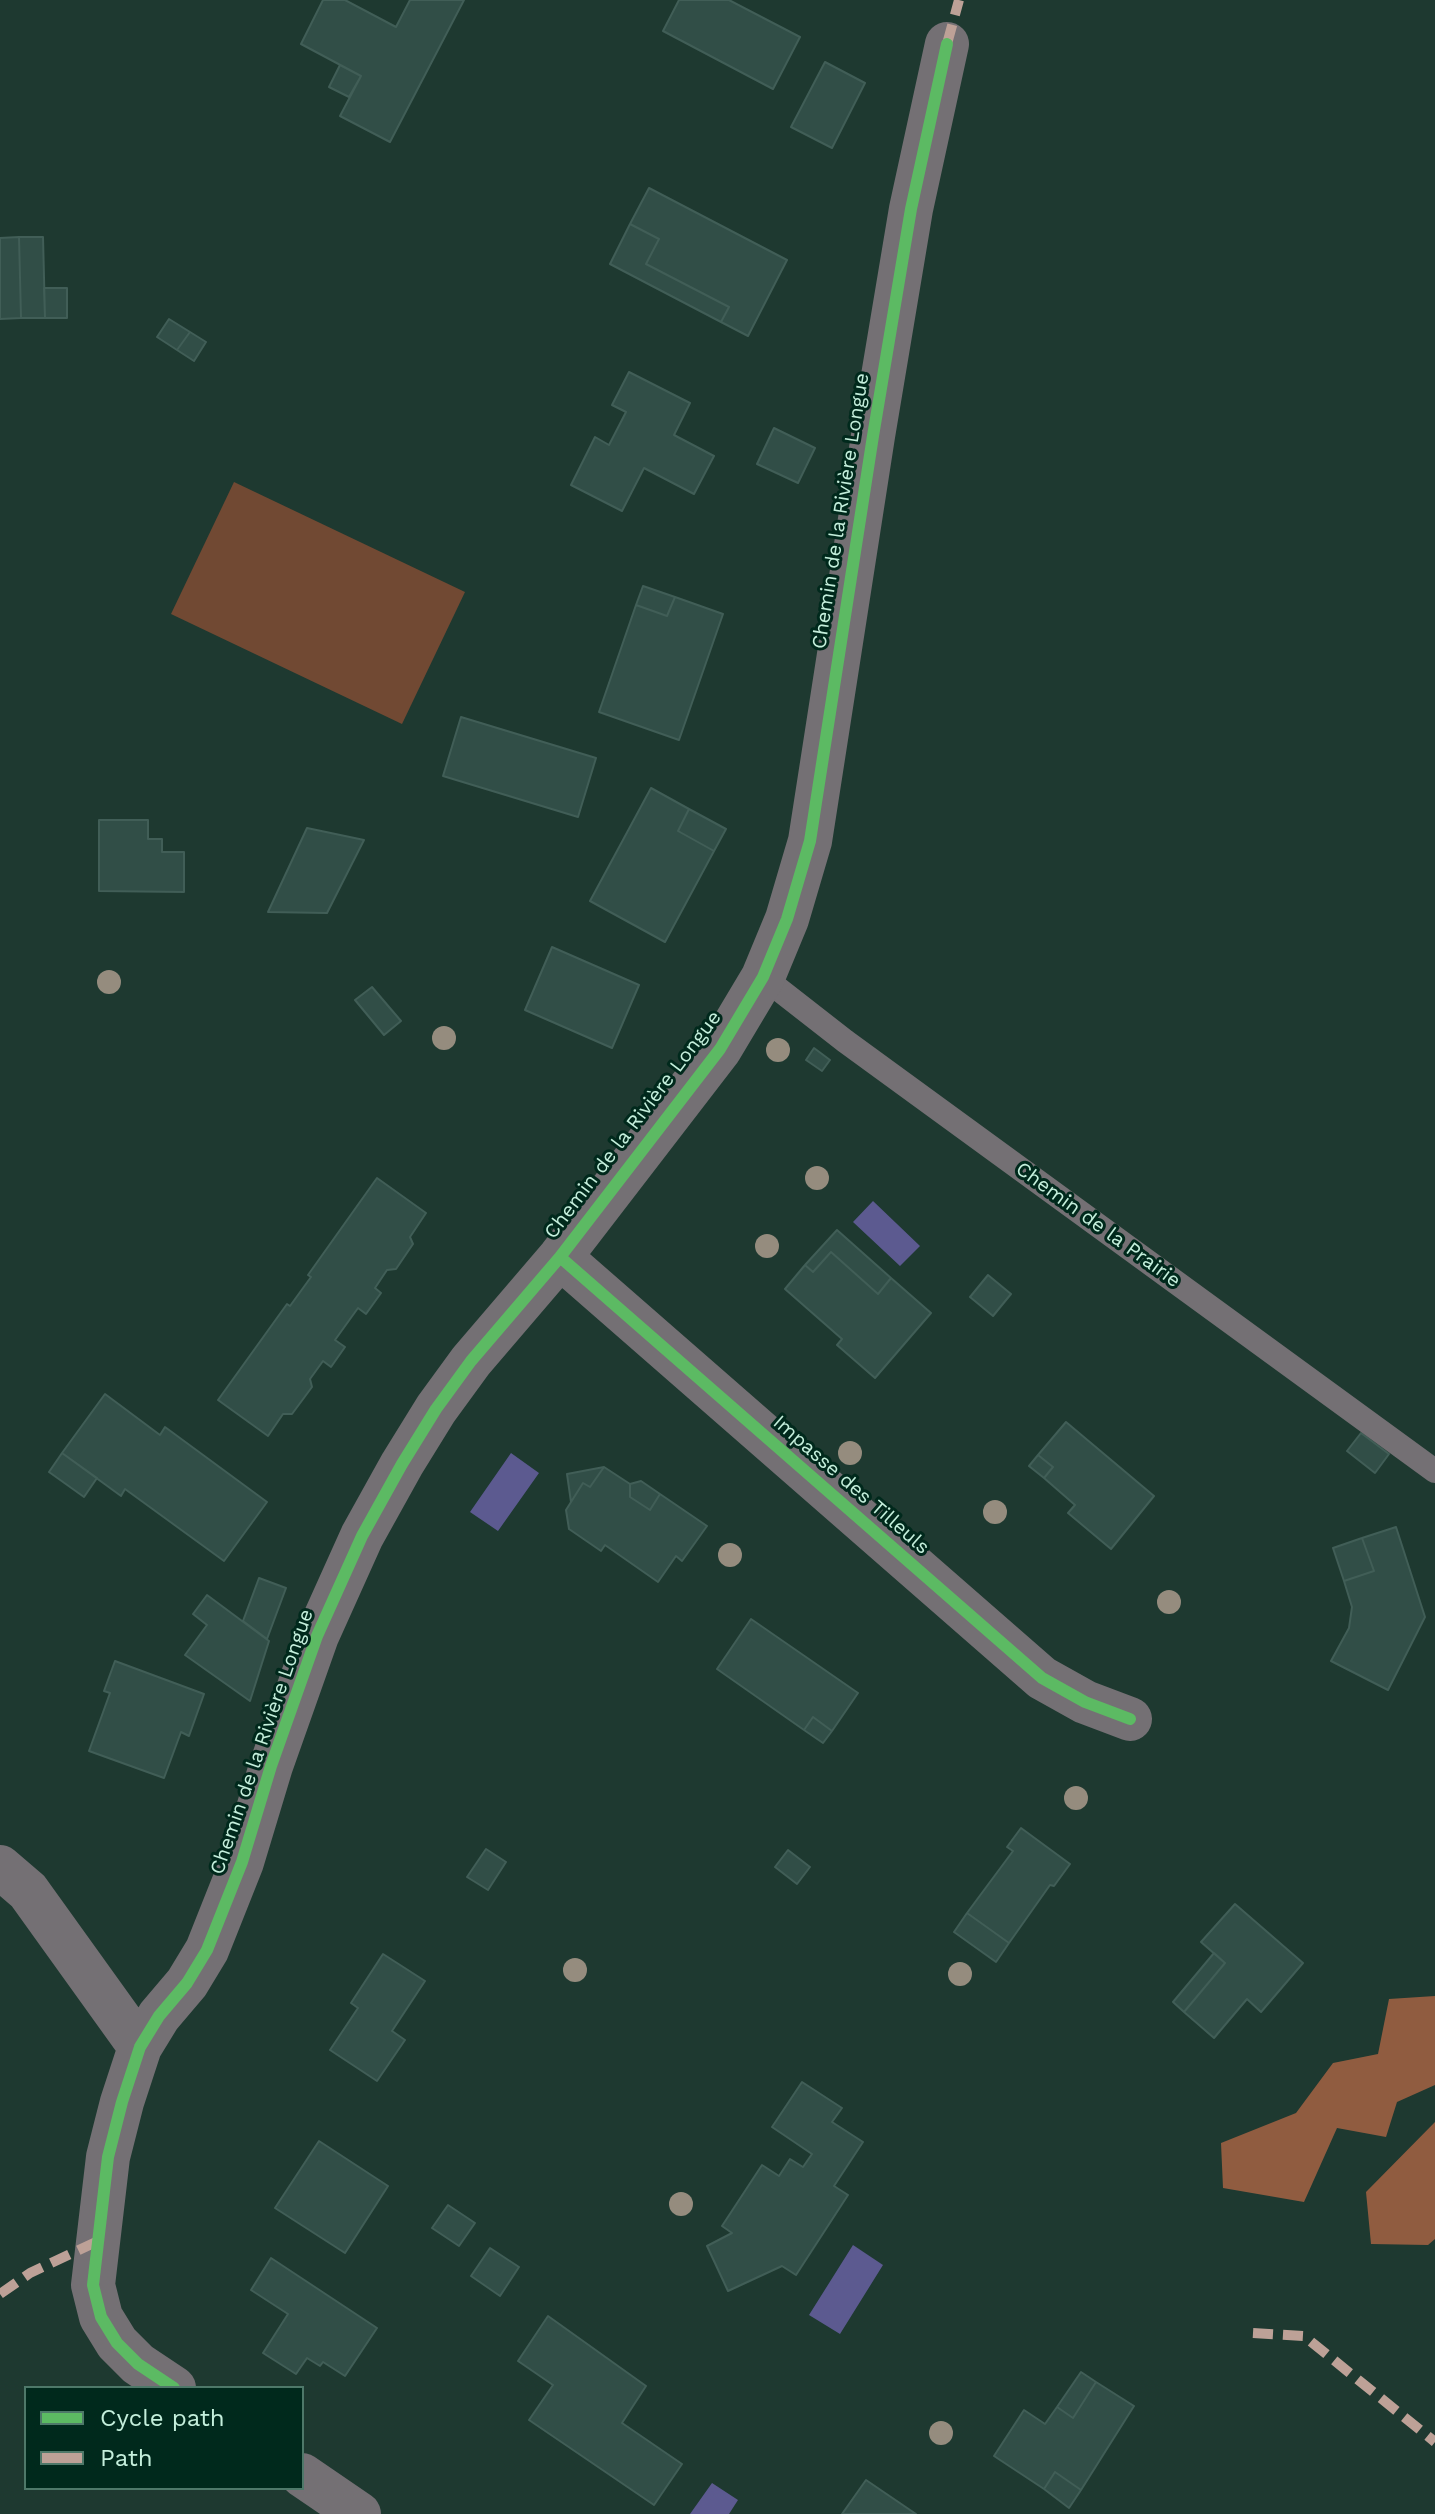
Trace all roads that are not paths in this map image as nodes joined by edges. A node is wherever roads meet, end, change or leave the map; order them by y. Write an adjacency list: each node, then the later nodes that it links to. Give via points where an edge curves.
1 (947, 44): 2 (street, Chemin de la Rivière Longue, via 911,209 810,841)
2 (763, 977): 3 (street, Chemin de la Rivière Longue, via 720,1049); 4 (lane, Chemin de la Prairie)
3 (560, 1257): 5 (street, Impasse des Tilleuls, via 1042,1678); 7 (street, Chemin de la Rivière Longue, via 436,1409 362,1536 317,1636 218,1927 187,1983)
4 (1435, 1471)
5 (1130, 1719)
6 (0, 1867): 7 (street, via 28,1891)
7 (140, 2047): 8 (street, Chemin de la Rivière Longue, via 108,2157 93,2285 101,2317 117,2343)
8 (171, 2386)
9 (304, 2476): 10 (street)
10 (359, 2514)

